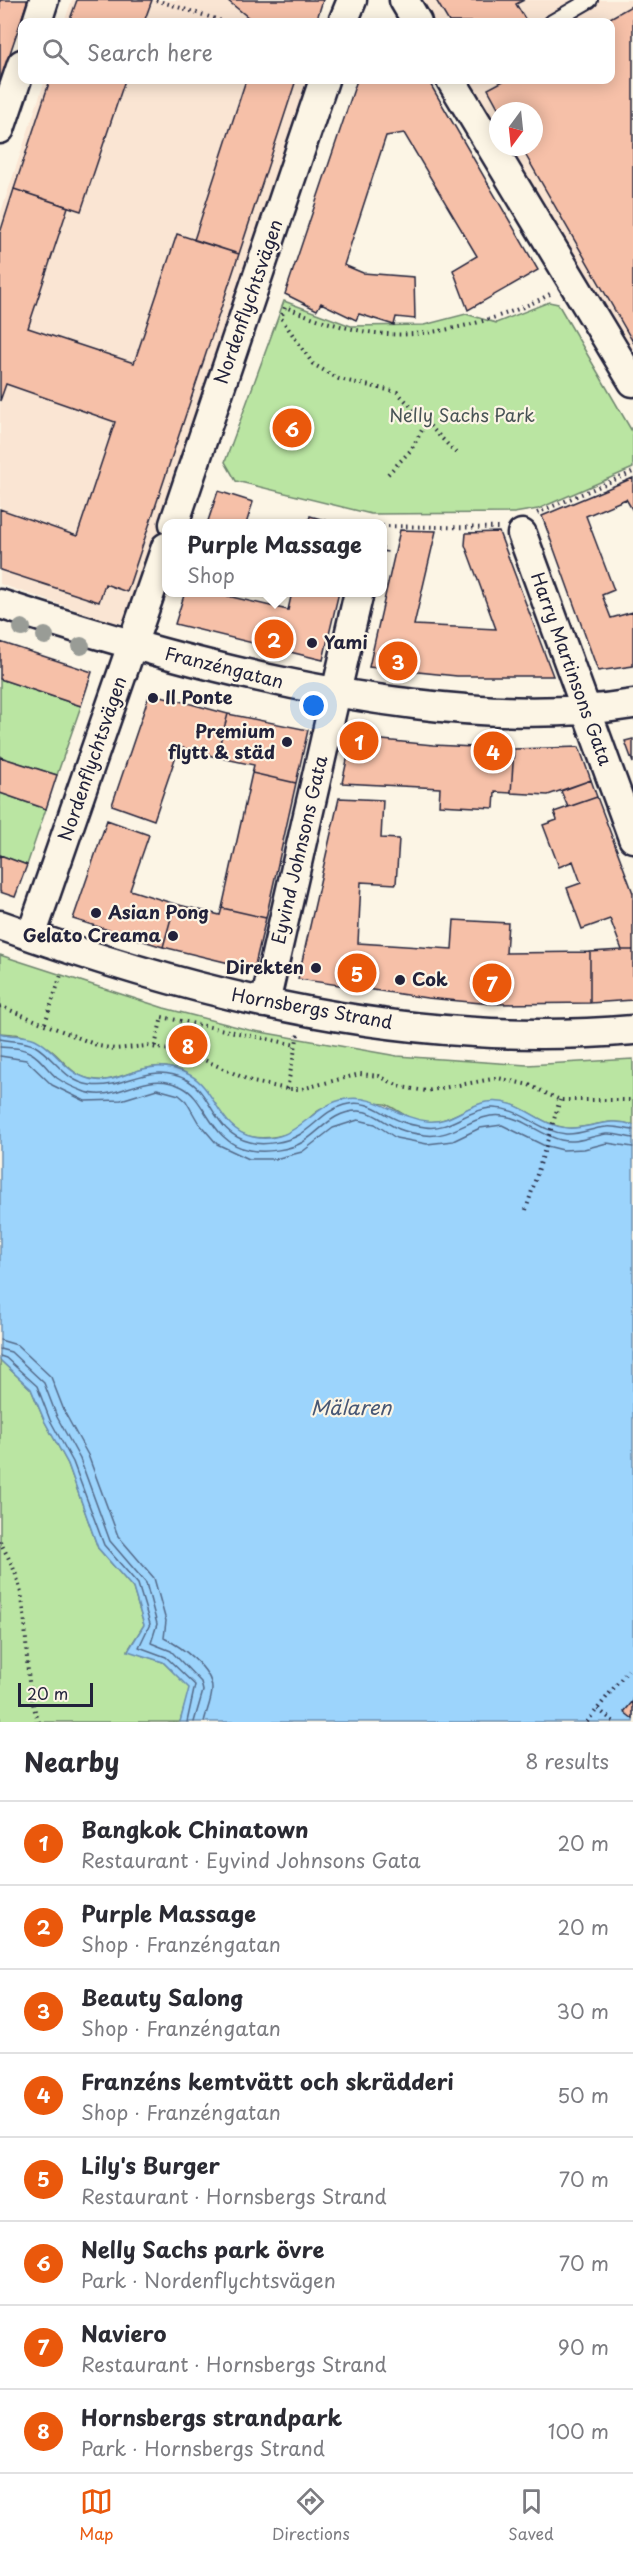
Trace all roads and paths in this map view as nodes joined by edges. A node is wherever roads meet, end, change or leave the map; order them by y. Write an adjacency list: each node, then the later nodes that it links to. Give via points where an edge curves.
1 (45, 0): 6 (street)
2 (156, 0): 7 (path)
3 (352, 0): 8 (street)
4 (404, 0): 9 (street)
5 (590, 0): 10 (lane)
6 (38, 18)
7 (212, 18)
8 (345, 18)
9 (415, 18)
10 (559, 18)
11 (18, 76): 14 (street)
12 (323, 84): 23 (street, Nordenflychtsvägen)
13 (453, 84): 18 (street)
14 (0, 129)
15 (549, 294): 17 (path, via 528,307 419,333 387,334 342,327 285,307)
16 (274, 316): 17 (path)
17 (281, 318): 19 (path, via 313,364 339,379 397,392)
18 (633, 382)
19 (427, 422): 20 (path); 22 (path, via 411,450)
20 (456, 453)
21 (633, 472): 25 (path)
22 (388, 474)
23 (176, 519)
24 (387, 526): 25 (path)
25 (517, 526): 32 (street, Harry Martinsons Gata)
26 (162, 560): 29 (street, Nordenflychtsvägen)
27 (358, 597): 30 (street, Eyvind Johnsons Gata)
28 (0, 604): 29 (street, Franzéngatan)
29 (133, 645): 30 (street, Franzéngatan); 35 (street, Nordenflychtsvägen)
30 (336, 694): 32 (street, Franzéngatan, via 460,709); 37 (street, Eyvind Johnsons Gata)
31 (633, 704): 32 (street, Franzéngatan)
32 (587, 712): 33 (street, Harry Martinsons Gata)
33 (633, 838)
34 (0, 925): 35 (street, Hornsbergs Strand)
35 (31, 936): 37 (street, Hornsbergs Strand, via 152,976)
36 (63, 972): 39 (path)
37 (265, 1003): 41 (street, Hornsbergs Strand, via 387,1025 466,1031 580,1035)
38 (0, 1006): 39 (path)
39 (45, 1023): 43 (path, via 99,1046)
40 (299, 1030): 42 (path)
41 (633, 1030)
42 (296, 1045): 43 (path, via 162,1017); 44 (path)
43 (154, 1047): 44 (path, via 189,1053 253,1082)
44 (287, 1089): 45 (path, via 302,1089 360,1074 426,1091 498,1078 529,1085)
45 (560, 1100): 46 (path); 47 (path)
46 (633, 1100)
47 (526, 1210)
48 (0, 1541): 51 (path, via 17,1576 30,1701)
49 (628, 1670): 50 (path)
50 (598, 1709): 52 (path); 53 (path)
51 (39, 1722)
52 (587, 1722)
53 (614, 1722)

